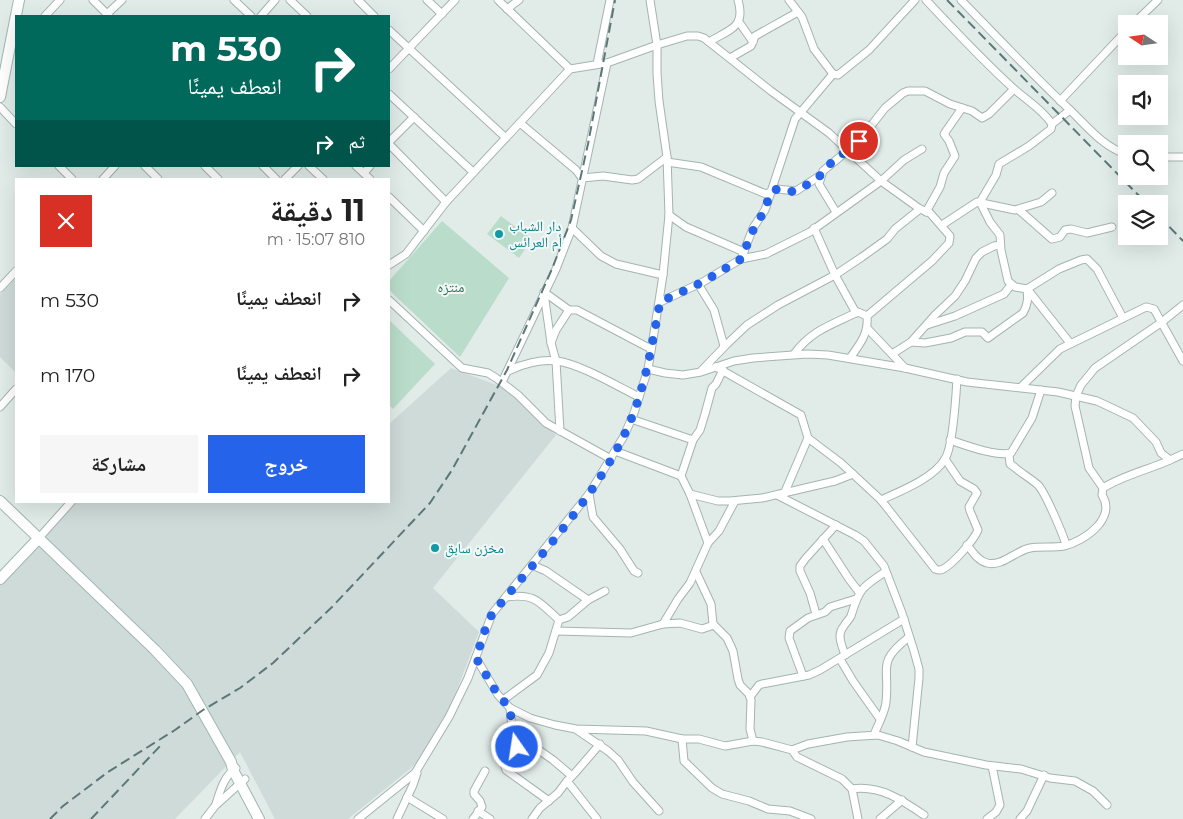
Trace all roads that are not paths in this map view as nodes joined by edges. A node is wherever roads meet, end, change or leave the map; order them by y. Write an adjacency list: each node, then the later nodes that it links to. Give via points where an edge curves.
1 (19, 0): 24 (main road)
2 (60, 0): 25 (street)
3 (93, 0): 26 (street)
4 (122, 0): 26 (street)
5 (234, 0): 27 (street)
6 (275, 0): 28 (street)
7 (290, 0): 29 (street)
8 (358, 0): 30 (street)
9 (428, 0): 23 (street)
10 (455, 0): 23 (street)
11 (498, 0): 21 (street)
12 (519, 0): 21 (street)
13 (610, 0): 43 (street)
14 (650, 0): 38 (street)
15 (738, 0): 32 (street, via 741,10)
16 (789, 0): 22 (street)
17 (915, 0): 46 (street, via 869,50 838,75)
18 (926, 0): 47 (street)
19 (961, 0): 50 (street)
20 (1158, 0): 31 (street)
21 (507, 10): 45 (street)
22 (798, 12): 37 (street, via 754,37); 46 (street, via 814,49)
23 (442, 14): 39 (street)
24 (17, 15)
25 (48, 15)
26 (108, 15)
27 (250, 15)
28 (262, 15)
29 (306, 15)
30 (373, 15)
31 (1142, 15)
32 (739, 22): 36 (street); 37 (street)
33 (390, 31): 39 (street)
34 (1118, 39): 50 (street)
35 (14, 40): 40 (main road)
36 (709, 42): 38 (street, via 693,36); 41 (street)
37 (753, 42): 41 (street)
38 (657, 45): 42 (street); 67 (street, via 659,101)
39 (408, 49): 44 (street); 59 (street)
40 (12, 52): 49 (main road)
41 (730, 58): 54 (street)
42 (607, 63): 43 (street); 88 (street)
43 (597, 64): 45 (street)
44 (390, 68)
45 (570, 70): 57 (street)
46 (833, 74): 54 (street)
47 (1014, 89): 52 (street, via 985,117); 58 (street)
48 (390, 95): 55 (street)
49 (0, 97)
50 (1060, 101): 53 (street)
51 (0, 107): 56 (street)
52 (962, 108): 63 (street, via 925,91 908,91 885,108); 95 (street, via 944,134 955,156 940,187)
53 (1070, 110): 58 (street); 64 (street)
54 (800, 111): 63 (street); 90 (street)
55 (414, 117): 60 (street); 77 (street)
56 (15, 123)
57 (520, 123): 59 (street); 88 (street)
58 (1052, 124): 94 (street, via 1051,129 1029,146 999,164)
59 (506, 138): 77 (street)
60 (390, 143)
61 (390, 145): 93 (street)
62 (922, 149): 89 (street)
63 (847, 151): 79 (street); 89 (street)
64 (1118, 151)
65 (1168, 157): 66 (street)
66 (1183, 157)
67 (667, 160): 88 (street, via 638,179); 90 (street, via 701,167); 98 (street)
68 (60, 167): 80 (street)
69 (114, 167): 81 (street)
70 (146, 167): 82 (street)
71 (206, 167): 83 (street)
72 (264, 167): 84 (street)
73 (297, 167): 85 (street)
74 (310, 167): 86 (street)
75 (357, 167): 78 (street)
76 (369, 167): 78 (street)
77 (473, 172): 93 (street)
78 (364, 173): 87 (street)
79 (821, 175): 90 (street, via 796,191 777,189); 97 (street, via 819,184)
80 (71, 178)
81 (104, 178)
82 (157, 178)
83 (217, 178)
84 (275, 178)
85 (286, 178)
86 (322, 178)
87 (369, 178)
88 (582, 178): 101 (street)
89 (881, 181): 95 (street); 97 (street)
90 (770, 193): 105 (street)
91 (1052, 193): 96 (street, via 1041,202)
92 (390, 198): 103 (street)
93 (446, 202): 103 (street)
94 (980, 202): 96 (street); 99 (street); 104 (street, via 1000,235)
95 (923, 210): 99 (street); 109 (street)
96 (1019, 210): 100 (street, via 1052,239 1060,237 1065,230 1087,232)
97 (836, 212): 102 (street)
98 (669, 215): 105 (street, via 686,228); 108 (street)
99 (942, 225): 120 (street, via 950,236 948,243 932,261)
100 (1112, 227)
101 (572, 228): 108 (street, via 601,256 616,264); 114 (street)
102 (814, 228): 105 (street, via 766,254); 109 (street)
103 (424, 231): 106 (street, via 406,254)
104 (1000, 245): 111 (street); 123 (street, via 976,258 956,296)
105 (742, 256): 110 (street)
106 (390, 264)
107 (15, 272): 112 (street)
108 (663, 275): 116 (street)
109 (835, 275): 119 (street); 128 (street, via 778,305 747,325)
110 (698, 284): 116 (street); 128 (street, via 714,310)
111 (1011, 285): 113 (street); 123 (street, via 1004,294)
112 (0, 288)
113 (1027, 289): 121 (street, via 1059,269 1087,259 1097,270); 125 (street, via 1028,299 1023,313 988,338 982,332 970,331 925,343); 127 (street)
114 (544, 292): 118 (street); 126 (street); 138 (street)
115 (390, 301): 141 (street, via 462,368 488,374)
116 (660, 302): 129 (street)
117 (1183, 305): 122 (street)
118 (569, 310): 126 (street); 129 (street, via 577,310)
119 (856, 313): 120 (street); 130 (street, via 818,331)
120 (867, 316): 124 (street)
121 (1123, 318): 122 (street, via 1151,307); 127 (street)
122 (1162, 322): 134 (street); 145 (street, via 1095,368)
123 (927, 325): 125 (street)
124 (867, 328): 131 (street); 132 (street)
125 (911, 342): 131 (street)
126 (551, 343): 133 (street)
127 (1070, 343): 142 (street, via 1060,348)
128 (724, 346): 139 (street)
129 (651, 349): 135 (street)
130 (794, 354): 132 (street); 137 (street, via 734,361)
131 (892, 354): 136 (street)
132 (850, 358): 136 (street)
133 (556, 361): 138 (street, via 531,362); 146 (street, via 571,364); 149 (street)
134 (1183, 361)
135 (648, 368): 139 (street, via 683,375); 146 (street)
136 (905, 368): 140 (street)
137 (720, 369): 139 (street); 150 (street, via 801,416); 151 (street, via 700,430)
138 (508, 371): 141 (street)
139 (701, 372)
140 (958, 380): 142 (street); 152 (street)
141 (502, 382): 149 (street, via 546,423)
142 (1021, 387): 144 (street)
143 (15, 390): 147 (street)
144 (1041, 390): 145 (street); 154 (street, via 1032,418)
145 (1076, 396): 158 (street, via 1097,401 1133,418); 161 (street, via 1075,406 1089,468)
146 (639, 397): 148 (street)
147 (0, 407)
148 (631, 419): 151 (street); 153 (street)
149 (560, 430): 156 (street)
150 (808, 438): 159 (street); 164 (street)
151 (693, 440): 160 (street)
152 (950, 440): 154 (street); 157 (street)
153 (615, 451): 156 (street); 160 (street)
154 (1009, 454): 174 (street, via 1010,464 1044,493)
155 (1183, 454): 158 (street)
156 (611, 458): 162 (street)
157 (945, 459): 165 (street, via 934,472); 173 (street, via 955,476 977,493 969,507 978,530)
158 (1170, 460): 161 (street)
159 (853, 474): 164 (street); 165 (street)
160 (682, 476): 163 (street)
161 (1103, 488): 174 (street, via 1106,507 1102,522)
162 (589, 494): 175 (street); 178 (street, via 593,518)
163 (690, 494): 166 (street, via 718,501); 172 (street)
164 (780, 494): 166 (street); 169 (street)
165 (881, 500): 173 (street, via 935,569 942,570)
166 (735, 501): 172 (street, via 719,531)
167 (0, 502): 171 (main road)
168 (70, 503): 171 (street)
169 (836, 525): 170 (street); 177 (street, via 864,541)
170 (823, 538): 181 (street); 184 (street, via 800,566)
171 (38, 539): 179 (main road); 206 (main road, via 187,684)
172 (708, 543): 176 (street)
173 (968, 545): 174 (street, via 979,560 993,564 1031,548)
174 (1066, 545)
175 (532, 565): 182 (street); 183 (street)
176 (696, 572): 187 (street); 188 (street, via 711,604)
177 (885, 572): 181 (street); 185 (street)
178 (638, 573)
179 (0, 578)
180 (605, 592): 183 (street)
181 (858, 595): 184 (street); 191 (street, via 850,619 840,635)
182 (506, 597): 186 (street, via 533,598); 192 (street, via 492,614)
183 (588, 600): 186 (street, via 568,617)
184 (816, 614): 193 (street, via 790,630 789,634)
185 (904, 619): 190 (street); 191 (street)
186 (559, 620): 189 (street)
187 (663, 624): 188 (street, via 702,629); 189 (street, via 631,633)
188 (714, 625): 194 (street, via 727,638 733,651 738,680)
189 (556, 631): 195 (street, via 549,654 537,675)
190 (910, 637): 197 (street, via 888,659 886,702); 204 (street, via 919,669)
191 (842, 657): 193 (street); 197 (street, via 853,682)
192 (476, 658): 195 (street); 208 (street, via 449,717)
193 (803, 676): 194 (street, via 759,685)
194 (750, 697): 202 (street)
195 (503, 700): 196 (street)
196 (510, 708): 198 (street, via 530,718); 199 (street)
197 (880, 719): 200 (street)
198 (576, 729): 201 (street, via 646,731); 203 (street)
199 (515, 733): 211 (street, via 553,760); 216 (street, via 517,747 508,760 506,770)
200 (874, 735): 204 (street); 205 (street, via 808,744)
201 (682, 739): 202 (street, via 699,739 725,746); 232 (street, via 684,761 717,791)
202 (753, 742): 205 (street)
203 (600, 744): 211 (street); 220 (street, via 618,760)
204 (912, 747): 207 (street)
205 (792, 750): 213 (street, via 797,757 842,779)
206 (234, 766): 212 (main road); 218 (street)
207 (992, 766): 210 (street); 235 (street, via 1000,805)
208 (418, 768): 214 (street); 225 (street)
209 (485, 771): 219 (street, via 474,791 482,804)
210 (1044, 775): 217 (street, via 1075,781 1093,791); 236 (street)
211 (569, 778): 216 (street); 231 (street)
212 (243, 781): 218 (street); 223 (main road); 224 (main road)
213 (852, 789): 215 (street, via 879,790); 233 (street)
214 (407, 798): 226 (street); 227 (street)
215 (902, 800): 221 (street); 234 (street)
216 (548, 801): 230 (street)
217 (1107, 805)
218 (214, 806): 222 (street)
219 (478, 811): 228 (street); 229 (street)
220 (659, 811)
221 (924, 815)
222 (205, 819)
223 (259, 819)
224 (267, 819)
225 (358, 819)
226 (397, 819)
227 (443, 819)
228 (473, 819)
229 (490, 819)
230 (532, 819)
231 (597, 819)
232 (811, 819)
233 (858, 819)
234 (880, 819)
235 (987, 819)
236 (1020, 819)

